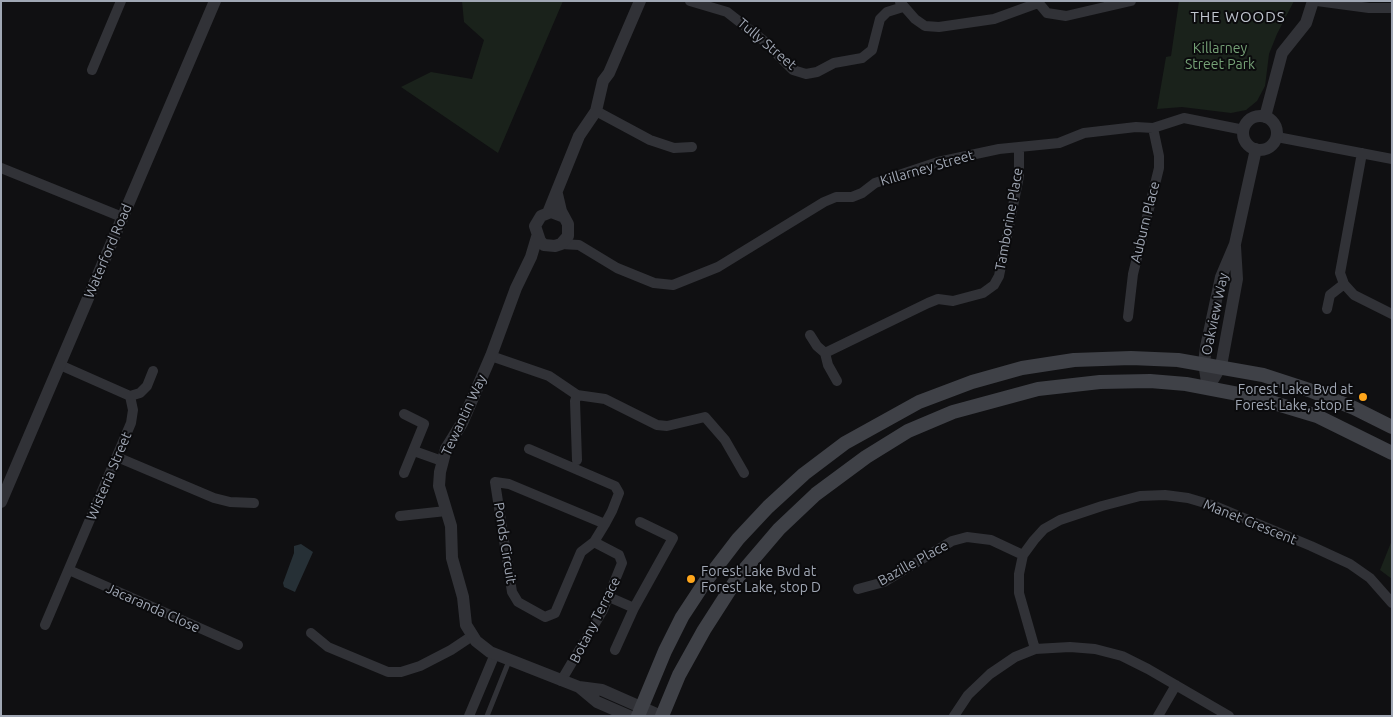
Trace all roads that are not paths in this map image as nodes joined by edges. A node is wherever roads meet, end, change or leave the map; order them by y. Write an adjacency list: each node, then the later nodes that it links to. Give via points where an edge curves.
1 (121, 1): 10 (street)
2 (215, 1): 24 (street, Waterford Road)
3 (640, 1): 11 (street, via 603,81)
4 (690, 1): 8 (street, Tully Street, via 728,12 793,70 806,74 834,63 862,58 872,50 880,20)
5 (1131, 1): 7 (street, via 1066,16 1048,13)
6 (1315, 1): 9 (street); 12 (street, via 1306,23 1282,53)
7 (1038, 2): 8 (street, via 994,19 939,27 925,26)
8 (901, 4)
9 (1392, 8)
10 (92, 70)
11 (596, 111): 16 (street, via 650,140 674,148); 22 (street, via 579,136)
12 (1265, 117): 14 (street, via 1250,120); 15 (street, via 1273,122)
13 (1153, 128): 14 (street, Killarney Street, via 1184,118); 17 (street, Killarney Street, via 1084,133 1060,143); 35 (street, Auburn Place, via 1158,168 1133,274)
14 (1244, 130): 18 (street, via 1248,144)
15 (1277, 137): 18 (street, via 1267,149); 19 (street)
16 (692, 147)
17 (1019, 147): 30 (street, Killarney Street, via 938,162 875,183 852,197 824,202 718,267 673,286 654,283 617,268); 37 (street, Tamborine Place, via 1020,176 999,276 994,286 968,297 938,299)
18 (1256, 149): 28 (street, Oakview Way)
19 (1362, 153): 20 (street); 32 (street, via 1341,263)
20 (1392, 159)
21 (1, 168): 24 (street)
22 (557, 194): 23 (street); 25 (street)
23 (548, 213): 25 (street); 27 (street, via 538,221)
24 (122, 217): 40 (street, Waterford Road)
25 (564, 217): 26 (street)
26 (569, 230): 29 (street, via 568,236); 30 (street, Killarney Street)
27 (537, 236): 29 (street, via 540,241); 31 (street, Tewantin Way)
28 (1235, 244): 39 (street, Oakview Way, via 1221,277); 41 (street, Oakview Way, via 1237,279)
29 (555, 245): 30 (street, Killarney Street); 31 (street)
30 (579, 245)
31 (531, 257): 38 (street, Tewantin Way)
32 (1344, 284): 33 (street, via 1330,295); 34 (street, via 1354,295)
33 (1327, 309)
34 (1392, 314)
35 (1128, 317)
36 (810, 335): 37 (street)
37 (825, 353): 43 (street)
38 (491, 356): 45 (street, via 549,376); 54 (street, Tewantin Way)
39 (1204, 364): 41 (main road); 44 (street, Oakview Way); 81 (main road, via 1130,358 1074,360 1022,368 919,402 845,443 768,507 705,582 682,617)
40 (60, 365): 46 (street); 57 (street, Waterford Road)
41 (1221, 366): 44 (street, Oakview Way); 48 (main road, via 1309,390)
42 (154, 371): 46 (street, via 147,386)
43 (837, 381)
44 (1208, 388): 51 (main road, via 1254,397 1317,416); 85 (main road, via 1150,381 1100,382 1038,389 953,412 908,431 816,494 779,529 738,577 704,630 679,674)
45 (576, 395): 53 (street); 56 (street, via 605,399 657,426 705,417 725,440)
46 (130, 396): 52 (street, Wisteria Street, via 131,423)
47 (404, 414): 50 (street, via 424,424)
48 (1392, 428)
49 (529, 449): 62 (street, via 617,488 618,498)
50 (414, 451): 54 (street); 55 (street)
51 (1392, 453)
52 (117, 457): 58 (street, via 214,498); 65 (street, Wisteria Street)
53 (577, 460)
54 (442, 461): 59 (street, Tewantin Way, via 439,486)
55 (404, 473)
56 (744, 473)
57 (1, 502)
58 (254, 503)
59 (446, 511): 60 (street); 72 (street, Tewantin Way, via 451,526 454,572 466,625)
60 (400, 516)
61 (640, 522): 69 (street, via 673,538)
62 (605, 524): 63 (street, Ponds Circuit); 63 (street, Ponds Circuit, via 509,484 495,482 512,592 522,606 545,617 555,614 581,552)
63 (594, 542): 67 (street, Botany Terrace, via 615,552 622,560)
64 (1024, 555): 66 (street, Bazille Place, via 991,540 967,537 952,541 884,582); 68 (street, Manet Crescent, via 1044,529 1060,520 1140,496 1173,496 1215,506 1350,564 1370,578); 74 (street, Manet Crescent, via 1019,574 1019,594)
65 (69, 570): 70 (street, Wisteria Street); 73 (street, Jacaranda Close)
66 (858, 589)
67 (609, 597): 69 (street); 78 (street, Botany Terrace)
68 (1392, 602)
69 (634, 608): 75 (street)
70 (45, 625)
71 (311, 633): 72 (street, via 328,647 388,672 401,672 428,662)
72 (472, 636): 76 (street)
73 (238, 645)
74 (1035, 649): 79 (street, via 1070,646 1095,649 1122,656); 86 (street, via 1015,657 990,674 968,695)
75 (616, 650)
76 (495, 654): 77 (street); 82 (street)
77 (509, 660): 78 (street); 83 (lane)
78 (561, 681): 80 (street)
79 (1176, 685): 87 (street); 88 (street)
80 (579, 688): 81 (street, via 602,690); 84 (street, via 597,702)
81 (640, 711): 85 (street)
82 (469, 716)
83 (487, 716)
84 (629, 716)
85 (662, 716)
86 (954, 716)
87 (1158, 716)
88 (1229, 716)

